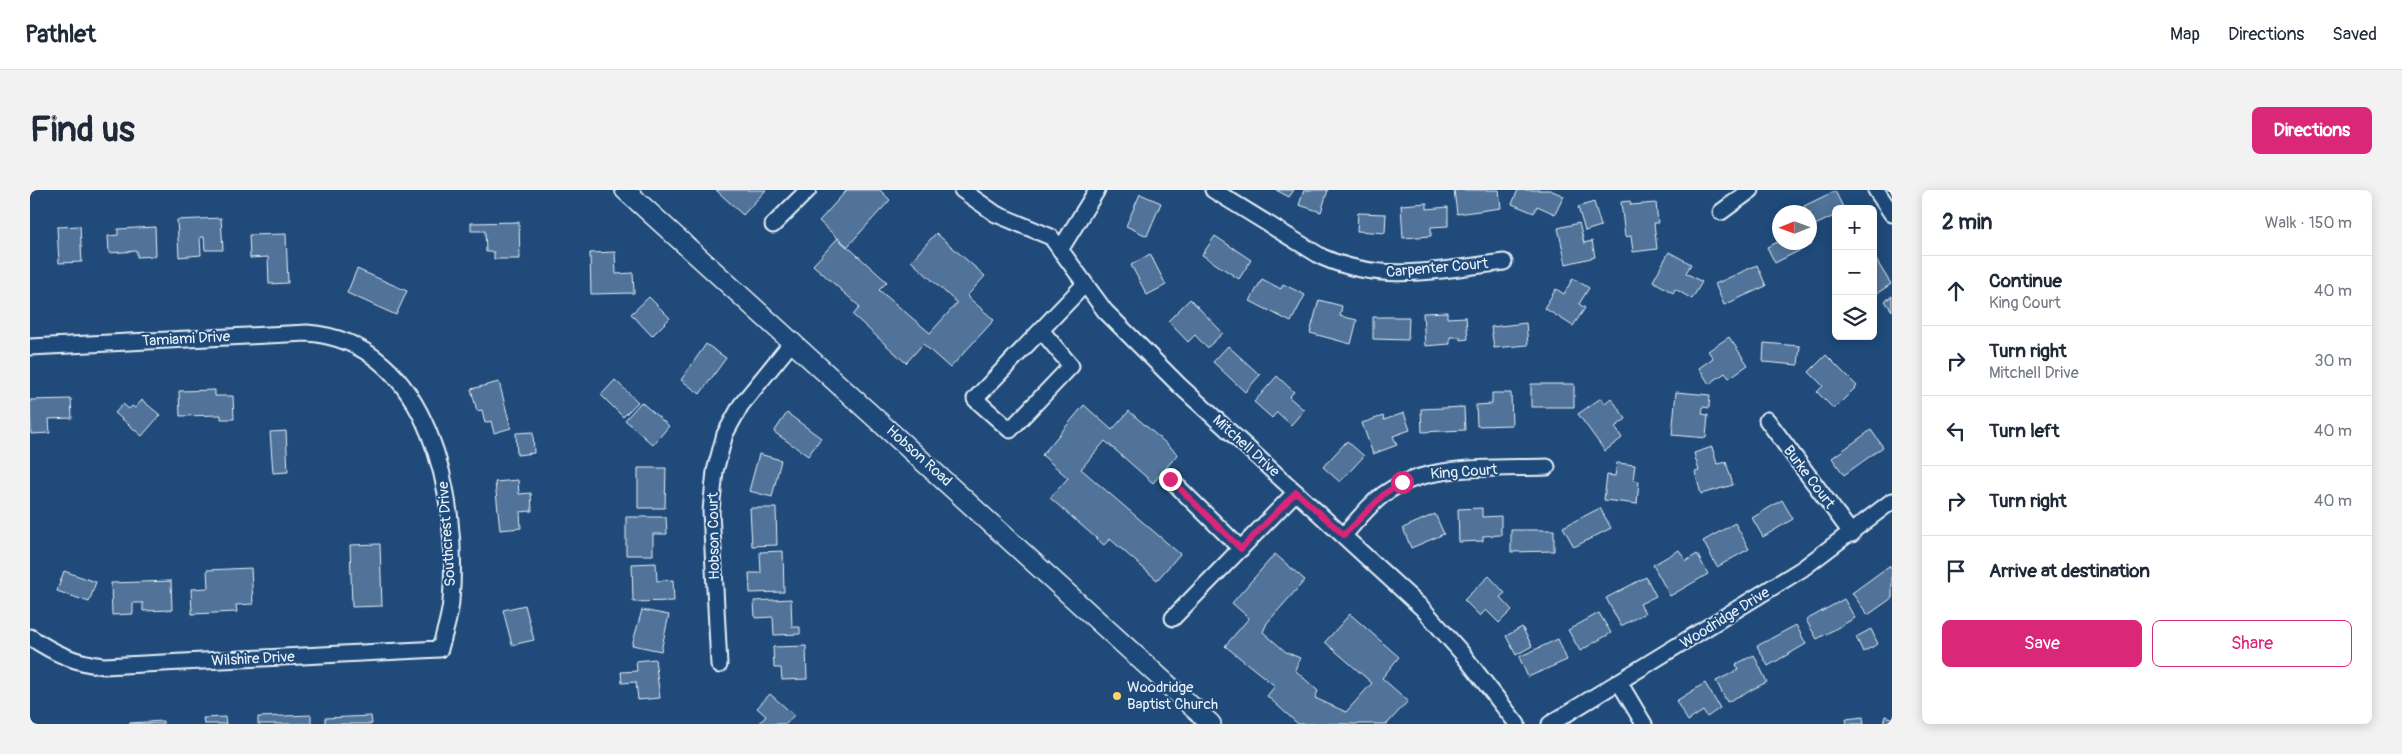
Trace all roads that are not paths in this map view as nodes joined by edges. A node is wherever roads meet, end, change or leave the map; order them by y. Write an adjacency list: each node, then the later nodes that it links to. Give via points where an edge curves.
1 (625, 190): 16 (main road, Hobson Road)
2 (808, 190): 10 (street)
3 (962, 190): 11 (street, Mitchell Drive, via 996,214 1051,237)
4 (1097, 190): 11 (street)
5 (1212, 190): 12 (street, Carpenter Court, via 1322,257 1367,272 1411,273)
6 (1751, 190): 8 (street)
7 (1876, 190): 9 (street)
8 (1721, 212)
9 (1892, 214)
10 (773, 225)
11 (1060, 250): 13 (street, Mitchell Drive)
12 (1504, 262)
13 (1085, 284): 14 (street); 21 (street, Mitchell Drive, via 1104,311)
14 (1042, 330): 14 (street, via 976,399 1010,430 1071,366)
15 (341, 339): 17 (street, Tamiami Drive, via 307,333); 28 (street, Southcrest Drive, via 382,362 415,406 437,453 448,510 452,582 451,604)
16 (793, 341): 29 (street, Hobson Court, via 741,405 725,434 714,471 711,511); 31 (main road, Hobson Road)
17 (30, 347)
18 (1767, 420): 23 (street, Burke Court)
19 (1547, 467): 24 (street, King Court, via 1420,475 1385,493)
20 (1170, 479): 25 (street)
21 (1296, 492): 24 (street, Mitchell Drive); 25 (street)
22 (1892, 501): 23 (street, Woodridge Drive)
23 (1852, 534): 30 (street, Woodridge Drive, via 1759,598)
24 (1344, 535): 32 (street, Mitchell Drive, via 1423,609)
25 (1241, 549): 26 (street)
26 (1173, 618)
27 (30, 637): 28 (street, Wilshire Drive, via 66,658 104,666)
28 (440, 649)
29 (719, 665)
30 (1619, 682): 33 (street, Woodridge Drive); 34 (street)
31 (1211, 724)
32 (1517, 724)
33 (1550, 724)
34 (1644, 724)

